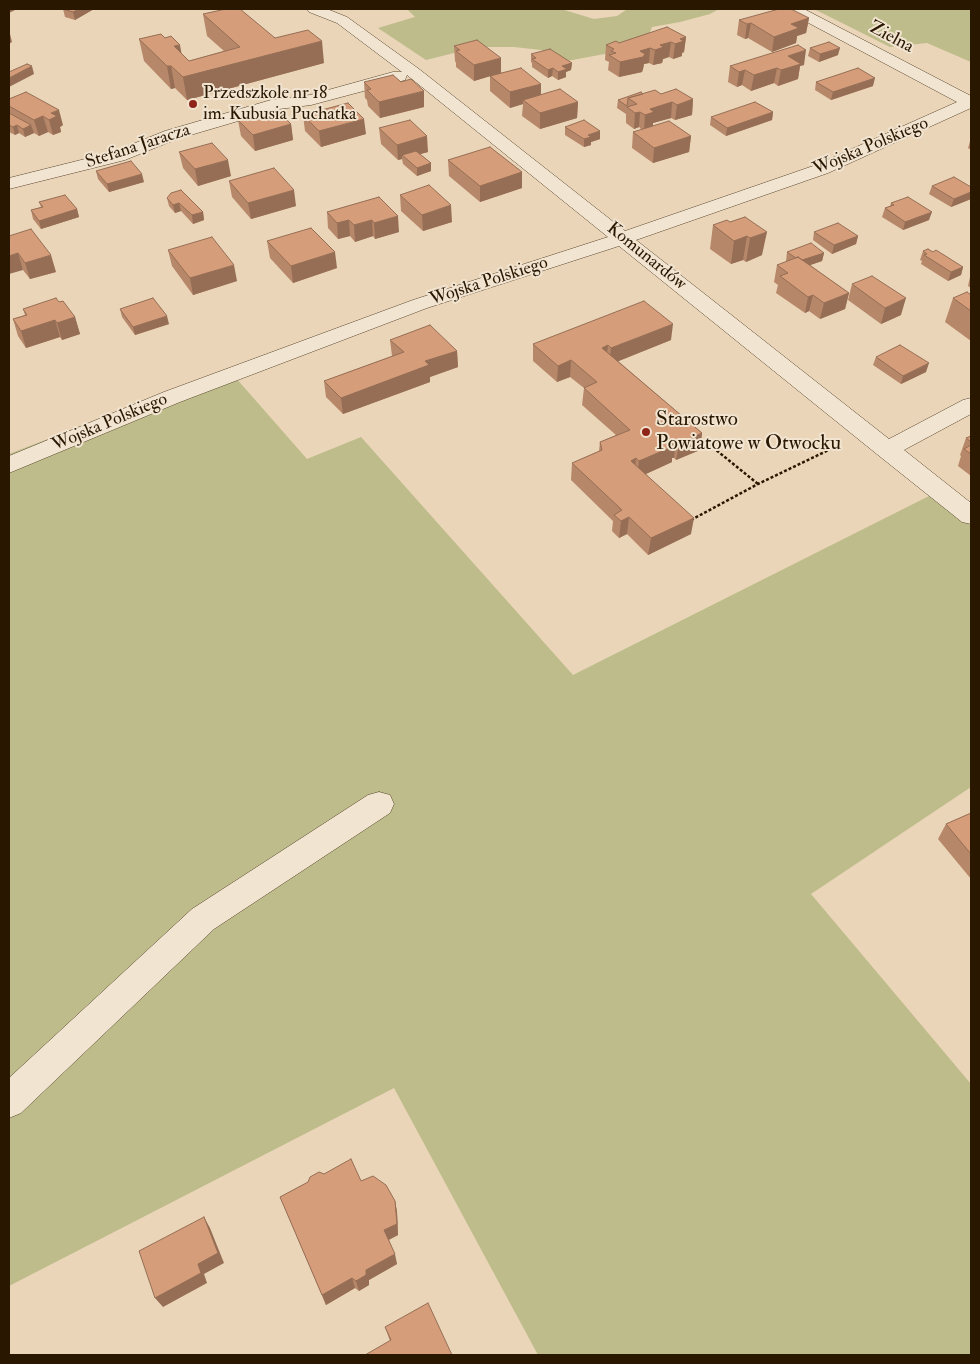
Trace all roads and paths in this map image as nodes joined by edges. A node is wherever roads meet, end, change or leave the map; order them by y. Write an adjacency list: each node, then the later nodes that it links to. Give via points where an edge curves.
1 (348, 9): 3 (street)
2 (793, 9): 5 (street, Zielna)
3 (322, 11): 4 (street, Komunardów, via 351,26)
4 (413, 72): 6 (street, Stefana Jaracza, via 311,100 277,104 171,135 119,156); 7 (street, Komunardów)
5 (971, 103): 7 (street, Wojska Polskiego, via 822,169)
6 (9, 184)
7 (623, 238): 9 (street, Komunardów); 12 (street, Wojska Polskiego, via 410,308 172,397)
8 (971, 405): 11 (street)
9 (865, 433): 11 (street, Komunardów); 13 (path)
10 (705, 441): 13 (path)
11 (886, 450): 14 (street, Komunardów)
12 (9, 465)
13 (758, 484): 15 (path)
14 (971, 516)
15 (689, 520)
16 (379, 804): 17 (street, via 203,920)
17 (9, 1101)

